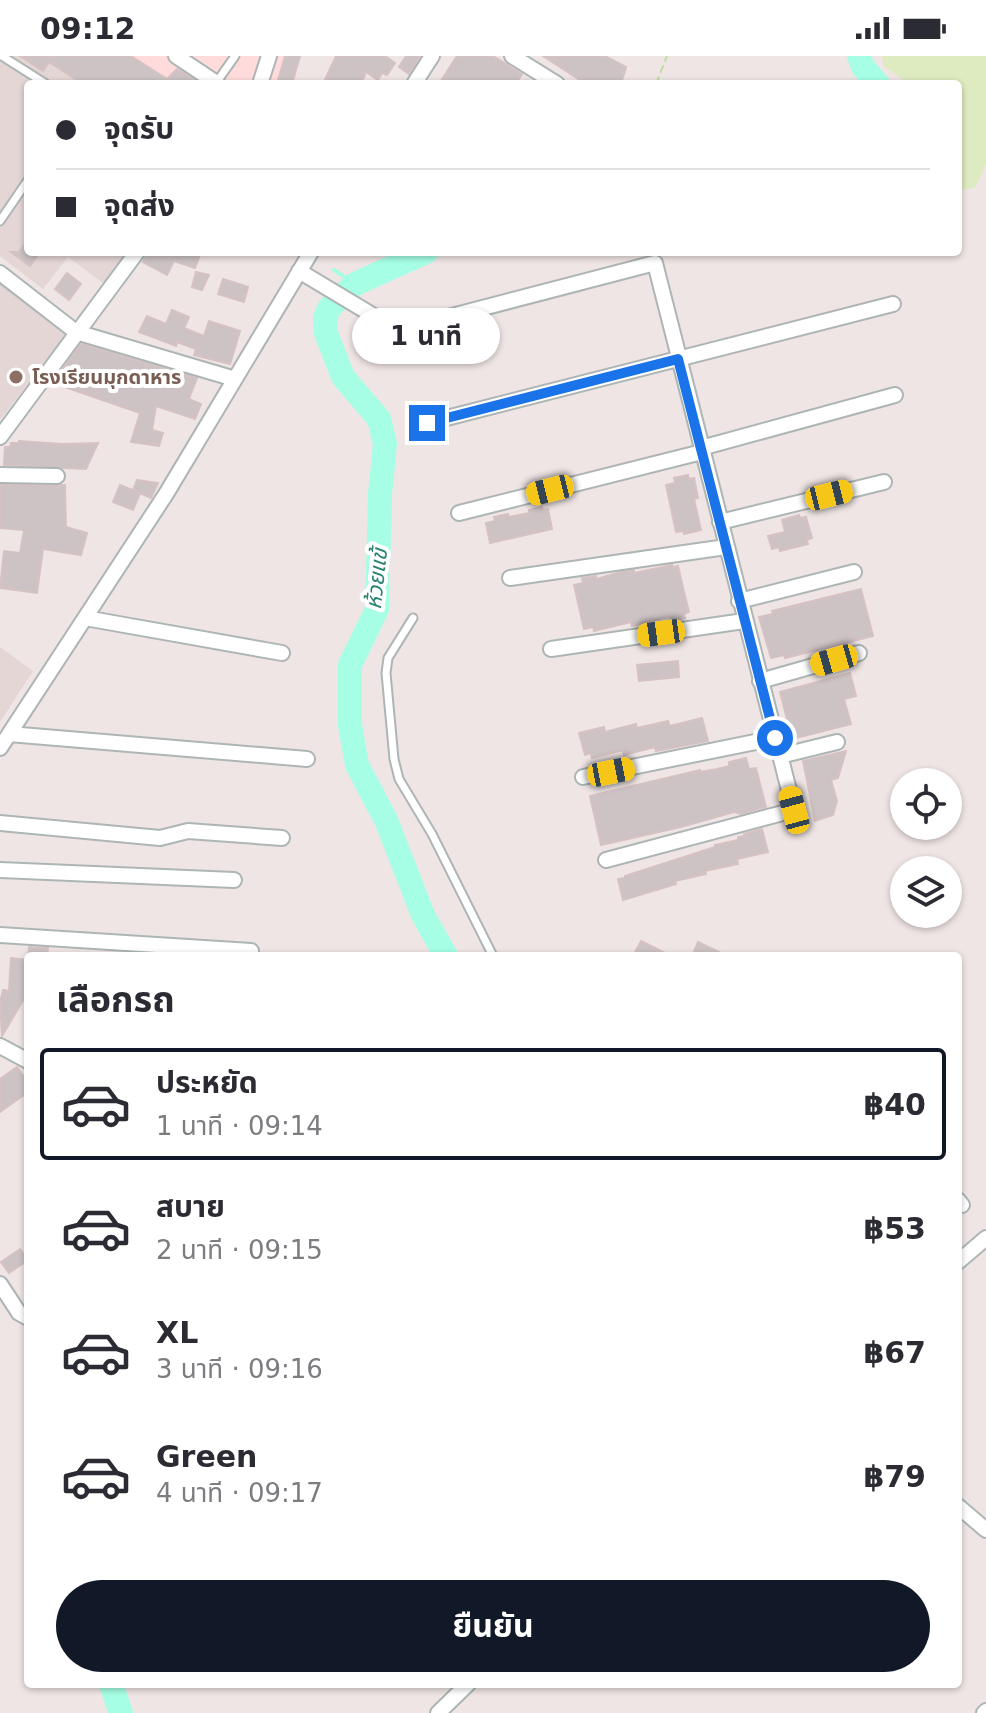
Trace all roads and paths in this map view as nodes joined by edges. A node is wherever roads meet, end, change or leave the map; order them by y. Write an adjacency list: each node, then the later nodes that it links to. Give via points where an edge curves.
1 (2, 56): 8 (lane)
2 (176, 56): 9 (street)
3 (235, 56): 10 (lane)
4 (269, 56): 11 (street)
5 (432, 56): 12 (street)
6 (512, 56): 13 (street)
7 (667, 56): 14 (path)
8 (40, 80)
9 (212, 80)
10 (219, 80)
11 (261, 80)
12 (417, 80)
13 (546, 80)
14 (658, 80)
15 (24, 186): 16 (lane)
16 (0, 221)
17 (134, 256): 22 (street)
18 (308, 256): 19 (street)
19 (299, 271): 23 (street, via 402,329 655,263); 24 (street)
20 (0, 273): 22 (street)
21 (893, 304): 23 (street)
22 (76, 332): 24 (street); 27 (street)
23 (678, 359): 26 (street); 28 (street)
24 (235, 379): 38 (street)
25 (895, 395): 28 (street)
26 (427, 423)
27 (0, 437)
28 (701, 450): 32 (street); 33 (street)
29 (0, 475): 30 (street)
30 (57, 476)
31 (884, 482): 33 (street)
32 (459, 513)
33 (720, 522): 34 (street)
34 (726, 547): 36 (street); 37 (street)
35 (854, 572): 37 (street)
36 (510, 578)
37 (739, 601): 40 (street)
38 (85, 618): 42 (street); 45 (street)
39 (413, 618): 59 (lane, via 388,658 386,673 397,769)
40 (744, 621): 41 (street); 44 (street)
41 (551, 649)
42 (282, 653)
43 (859, 653): 44 (street)
44 (760, 681): 46 (street)
45 (9, 734): 48 (street); 50 (street)
46 (775, 738): 49 (street); 51 (street)
47 (837, 742): 49 (street)
48 (0, 748)
49 (780, 756): 54 (street, via 794,810)
50 (307, 759)
51 (583, 777)
52 (0, 823): 53 (street, via 160,838 188,831)
53 (282, 838)
54 (606, 860)
55 (0, 870): 56 (street)
56 (234, 880)
57 (0, 935): 58 (street)
58 (251, 951)
59 (491, 952)
60 (0, 1046): 61 (street)
61 (24, 1059)
62 (986, 1238): 63 (street)
63 (962, 1259)
64 (0, 1284): 65 (street)
65 (5, 1300): 66 (street)
66 (24, 1316)
67 (962, 1509): 68 (street)
68 (986, 1530)
69 (464, 1688): 70 (street)
70 (438, 1713)

